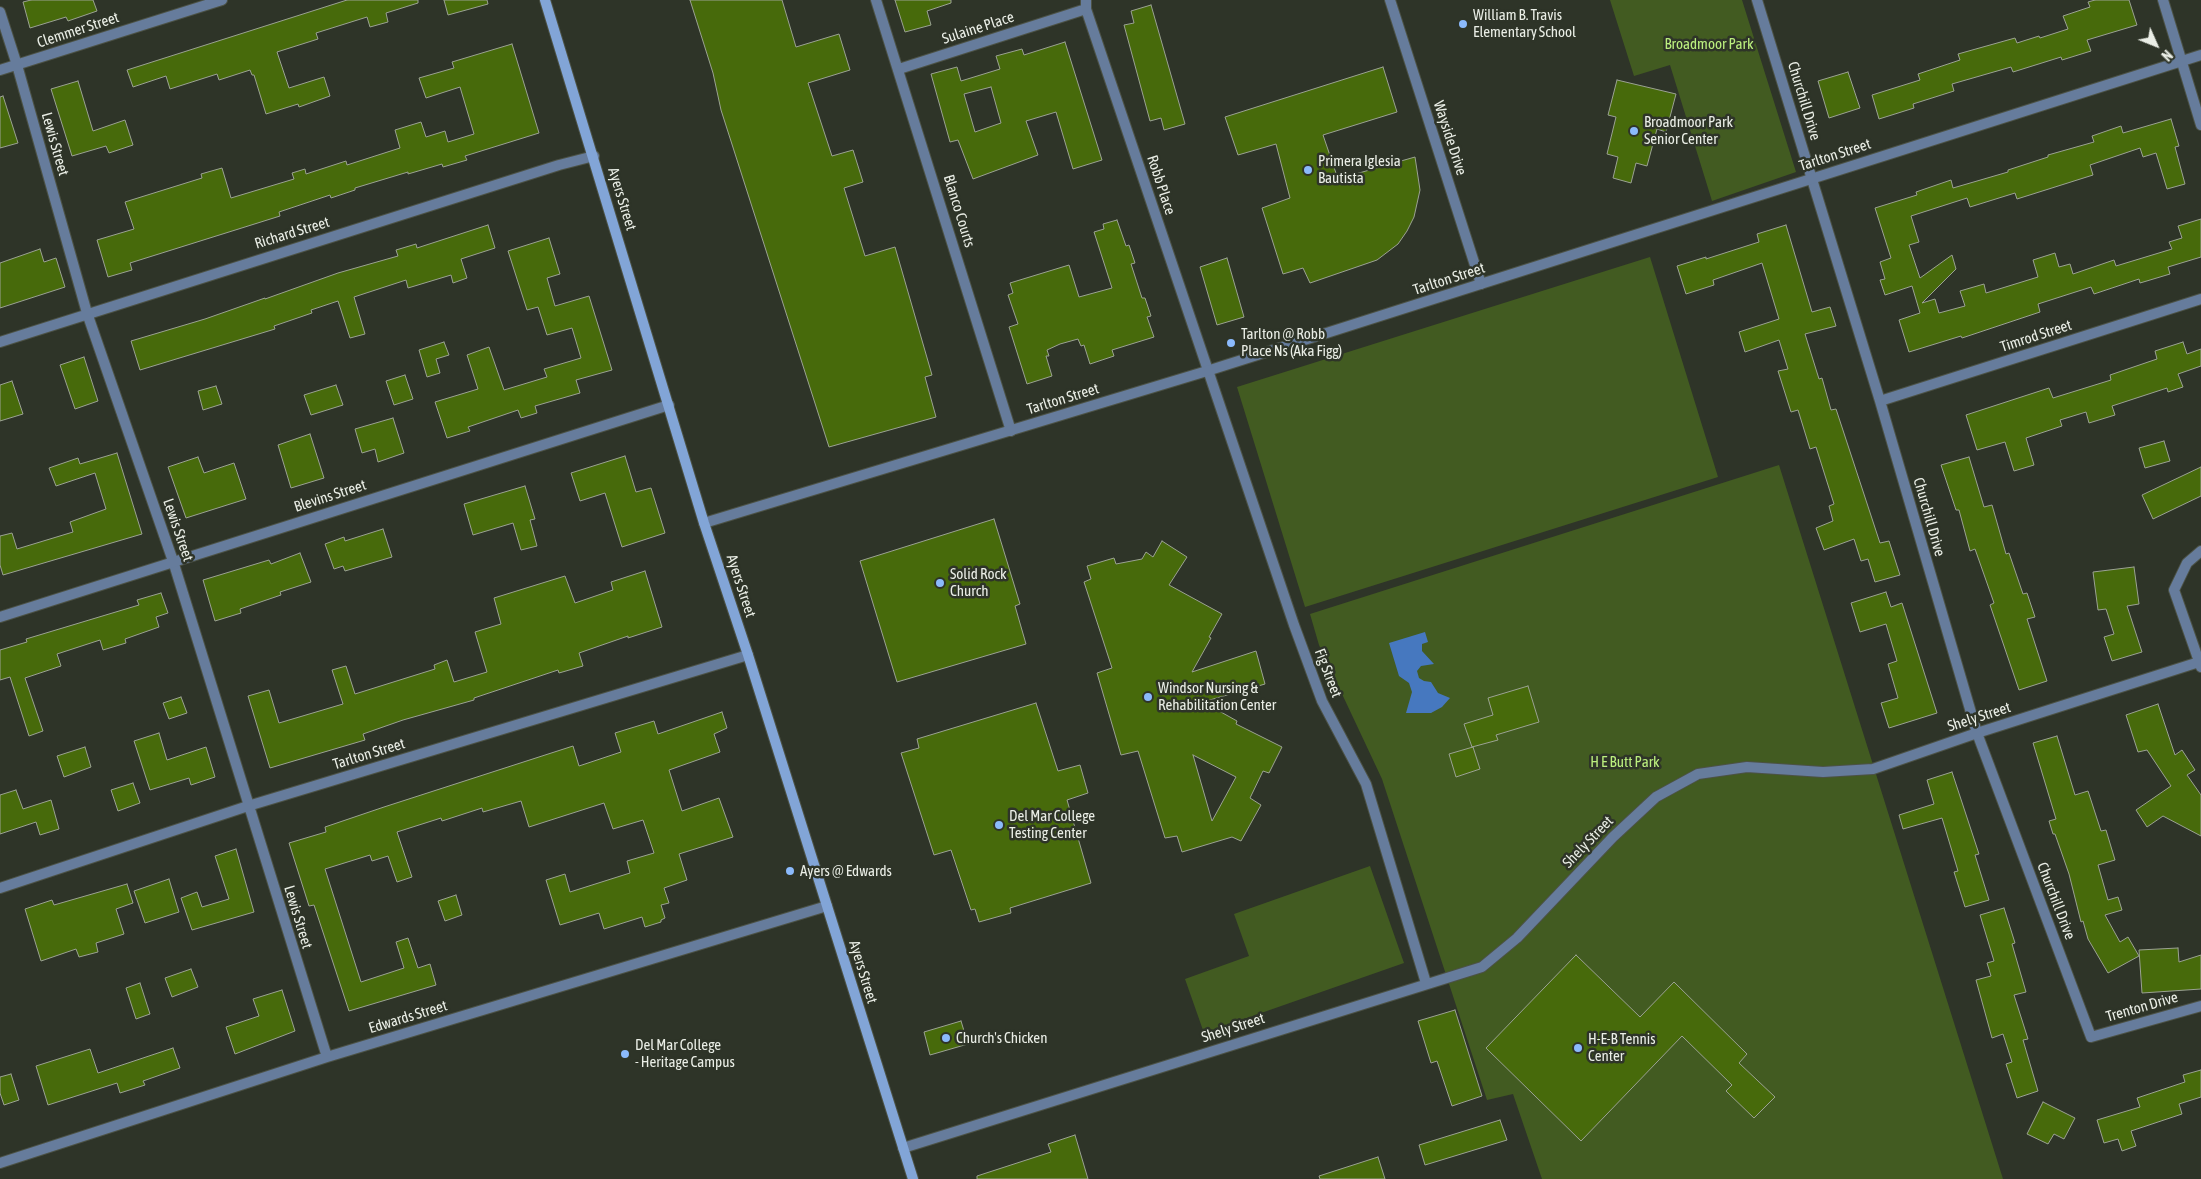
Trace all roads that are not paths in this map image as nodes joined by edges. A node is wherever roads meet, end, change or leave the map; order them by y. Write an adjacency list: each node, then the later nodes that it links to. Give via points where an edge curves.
1 (222, 0): 11 (street, Clemmer Street)
2 (545, 0): 15 (main road, Ayers Street)
3 (876, 0): 12 (street, Blanco Courts)
4 (1390, 0): 17 (street, Wayside Drive)
5 (1756, 0): 16 (street, Churchill Drive)
6 (2163, 0): 10 (street)
7 (1086, 4): 12 (street, Sulaine Place); 21 (street, Robb Place)
8 (0, 12): 11 (street, Lewis Street)
9 (2201, 56): 10 (street, Tarlton Street)
10 (2183, 61): 14 (street); 16 (street, Tarlton Street)
11 (17, 65): 13 (street, Clemmer Street); 19 (street, Lewis Street)
12 (899, 69): 24 (street, Blanco Courts)
13 (0, 70)
14 (2201, 125)
15 (594, 156): 19 (street, Richard Street, via 559,164); 23 (main road, Ayers Street)
16 (1813, 178): 17 (street, Tarlton Street); 22 (street, Churchill Drive)
17 (1482, 284): 21 (street, Tarlton Street)
18 (2201, 299): 22 (street, Timrod Street)
19 (88, 313): 20 (street, Richard Street); 27 (street, Lewis Street)
20 (0, 342)
21 (1207, 371): 24 (street, Tarlton Street); 35 (street, Fig Street, via 1322,701 1366,784)
22 (1880, 402): 31 (street, Churchill Drive)
23 (669, 405): 25 (main road, Ayers Street); 27 (street, Blevins Street)
24 (1011, 431): 25 (street, Tarlton Street)
25 (704, 523): 29 (main road, Ayers Street)
26 (2201, 551): 30 (street, Shely Street, via 2188,563 2174,590)
27 (173, 561): 28 (street, Blevins Street); 32 (street, Lewis Street)
28 (0, 617)
29 (748, 655): 32 (street, Tarlton Street); 34 (main road, Ayers Street)
30 (2200, 665): 31 (street, Shely Street)
31 (1977, 733): 35 (street, Shely Street, via 1873,769 1823,772 1747,766 1698,774 1656,796 1517,938 1482,966); 37 (street, Churchill Drive)
32 (248, 806): 33 (street, Tarlton Street); 38 (street, Lewis Street)
33 (0, 888)
34 (827, 906): 38 (street, Edwards Street); 39 (main road, Ayers Street)
35 (1426, 983): 39 (street, Shely Street)
36 (2201, 1006): 37 (street, Trenton Drive)
37 (2091, 1037)
38 (327, 1057): 40 (street, Edwards Street)
39 (903, 1148): 41 (main road, Ayers Street)
40 (0, 1163)
41 (913, 1179)

